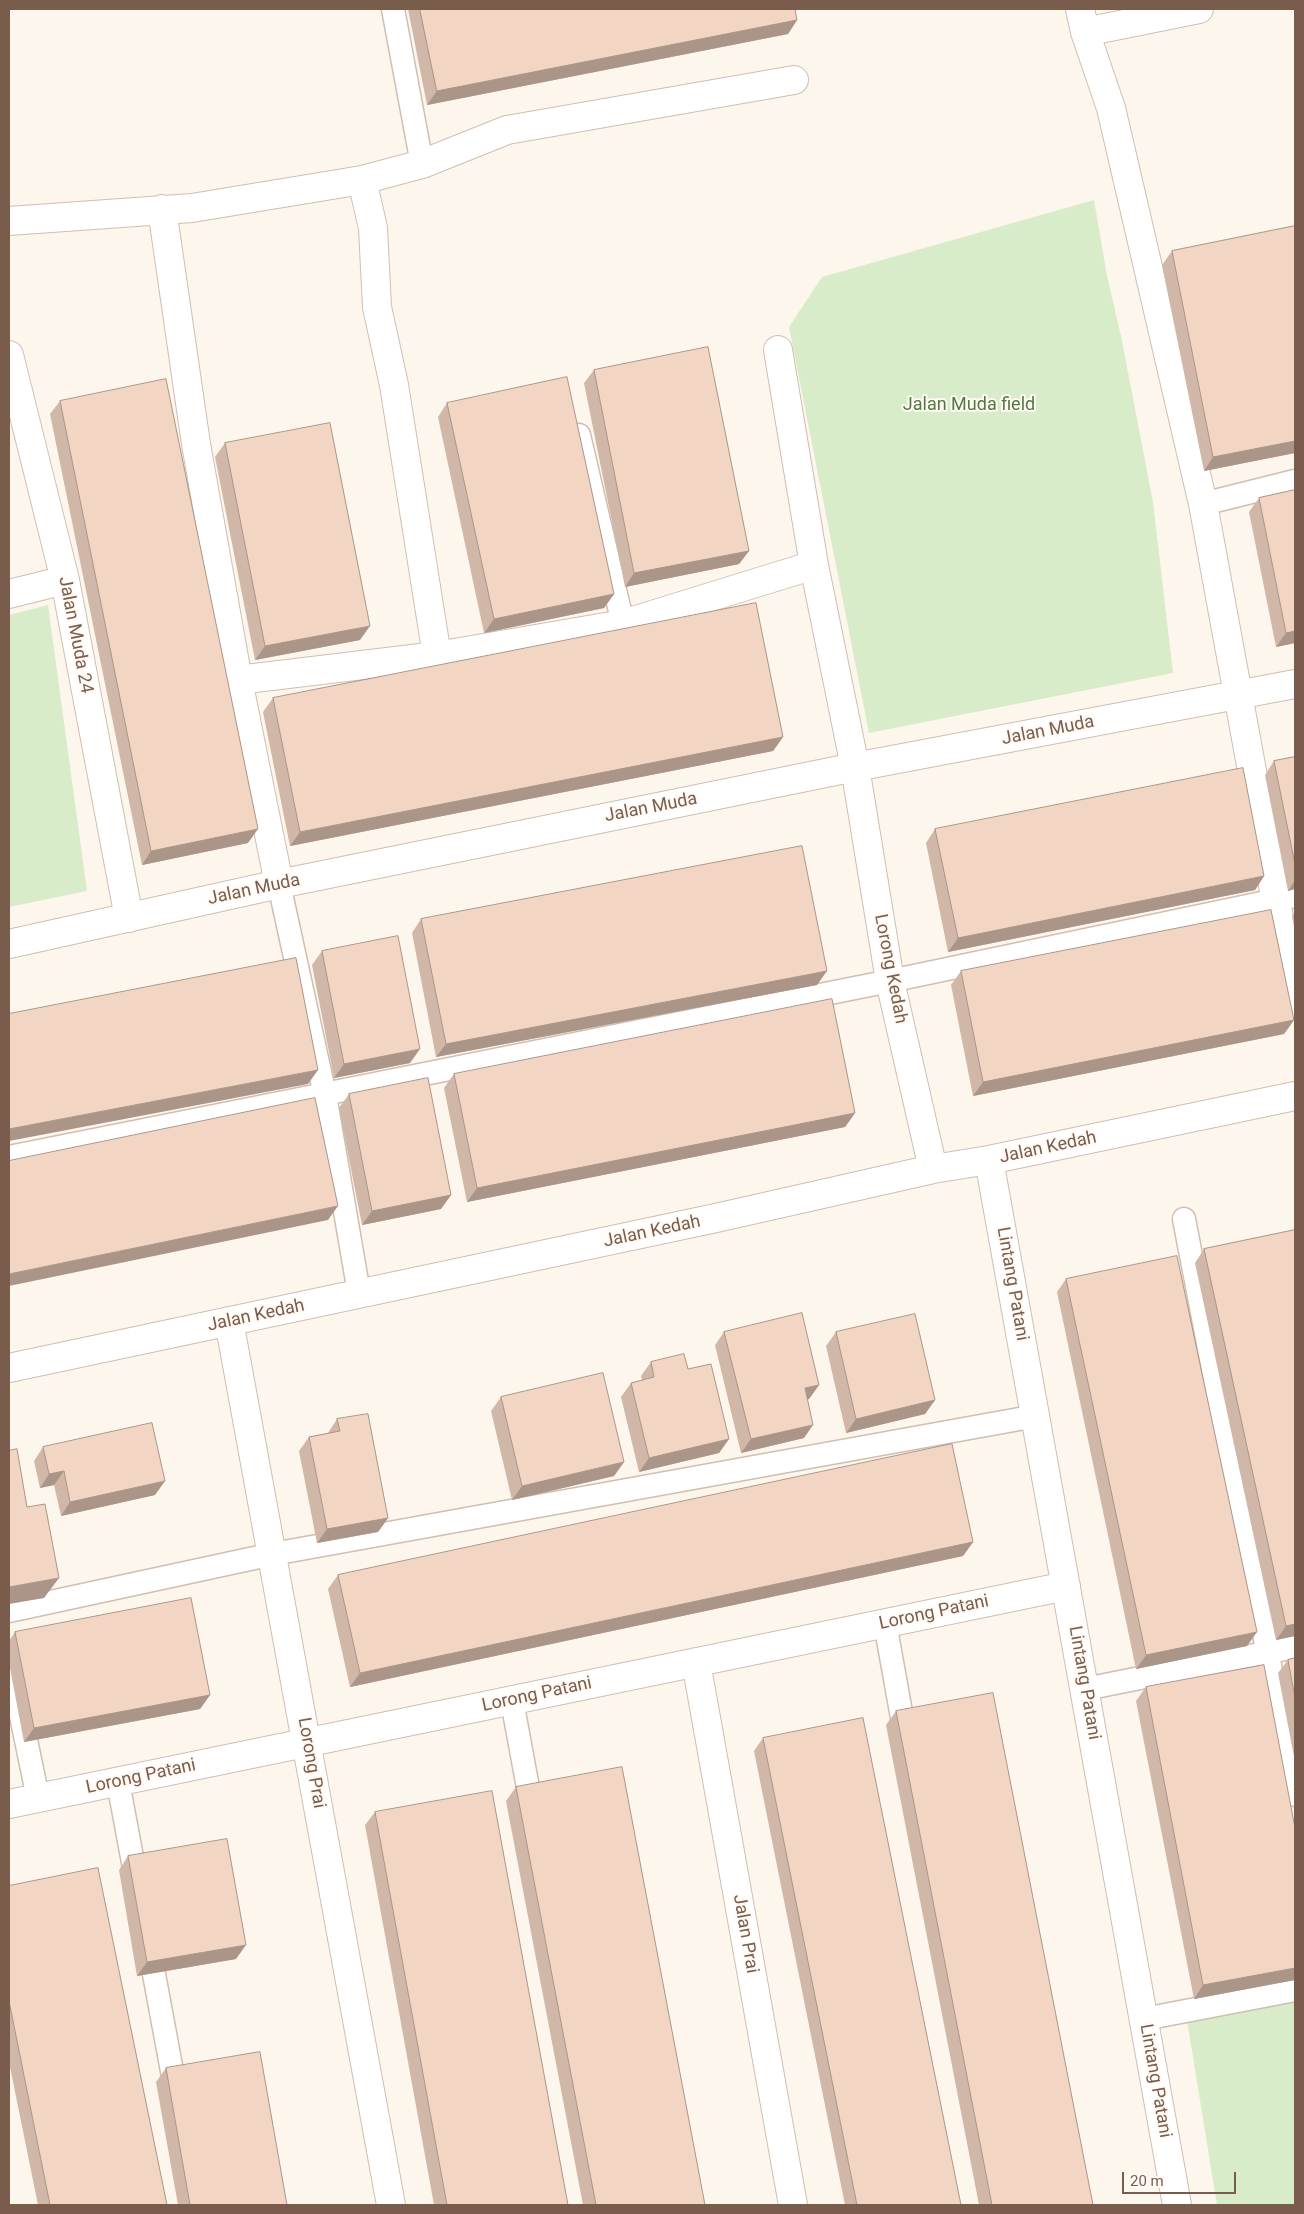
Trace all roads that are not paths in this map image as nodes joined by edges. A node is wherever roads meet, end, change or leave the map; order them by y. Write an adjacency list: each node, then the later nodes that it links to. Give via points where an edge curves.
1 (393, 9): 5 (lane)
2 (1199, 9): 3 (street)
3 (1083, 20): 14 (street, via 1111,108)
4 (794, 80): 5 (street, via 506,130)
5 (422, 164): 6 (street)
6 (362, 180): 7 (street, via 192,208); 19 (street, via 373,228 377,307 394,385)
7 (162, 209): 8 (street); 20 (street, via 196,444)
8 (9, 221)
9 (778, 350): 15 (street, Lorong Kedah)
10 (9, 355): 11 (street, Jalan Muda 24)
11 (14, 398): 16 (street, Jalan Muda 24)
12 (575, 417): 18 (lane)
13 (1295, 481): 14 (lane)
14 (1203, 504): 22 (street)
15 (814, 565): 18 (street); 23 (street, Lorong Kedah)
16 (65, 580): 17 (street); 26 (street, Jalan Muda 24)
17 (9, 594)
18 (623, 624): 19 (street)
19 (437, 656): 20 (street)
20 (238, 680): 24 (street)
21 (1295, 684): 22 (street, Jalan Muda)
22 (1238, 695): 23 (street, Jalan Muda); 25 (street)
23 (855, 767): 24 (street, Jalan Muda); 28 (street, Lorong Kedah)
24 (279, 884): 26 (street, Jalan Muda); 30 (lane)
25 (1285, 898): 28 (lane); 29 (street)
26 (129, 918): 27 (street, Jalan Muda)
27 (9, 944)
28 (890, 981): 30 (lane); 34 (street, Lorong Kedah)
29 (1295, 1005)
30 (325, 1095): 32 (lane); 36 (lane)
31 (1295, 1096): 33 (street, Jalan Kedah)
32 (9, 1157)
33 (990, 1160): 34 (street, Jalan Kedah); 39 (street, Lintang Patani)
34 (933, 1169): 36 (street, Jalan Kedah)
35 (1184, 1219): 45 (lane)
36 (359, 1293): 37 (street, Jalan Kedah)
37 (230, 1321): 38 (street, Jalan Kedah); 40 (street, Lorong Prai)
38 (9, 1368)
39 (1036, 1416): 40 (lane); 41 (street, Lintang Patani)
40 (273, 1554): 42 (lane); 50 (street, Lorong Prai)
41 (1066, 1586): 43 (street, Lorong Patani); 48 (street, Lintang Patani)
42 (9, 1611)
43 (885, 1623): 47 (street, Lorong Patani); 51 (lane)
44 (1295, 1647): 45 (lane)
45 (1268, 1652): 48 (lane); 53 (lane)
46 (9, 1658): 54 (lane)
47 (696, 1662): 49 (street, Lorong Patani); 61 (street, Jalan Prai)
48 (1085, 1689): 58 (street, Lintang Patani)
49 (512, 1700): 50 (street, Lorong Patani); 56 (lane)
50 (307, 1743): 52 (street, Lorong Patani); 60 (street, Lorong Prai)
51 (910, 1759)
52 (118, 1782): 54 (street, Lorong Patani); 59 (lane)
53 (1295, 1795)
54 (38, 1798): 55 (street, Lorong Patani)
55 (9, 1804)
56 (537, 1836)
57 (1295, 1990): 58 (lane)
58 (1144, 2019): 62 (street, Lintang Patani)
59 (181, 2119)
60 (392, 2205)
61 (793, 2205)
62 (1177, 2205)

